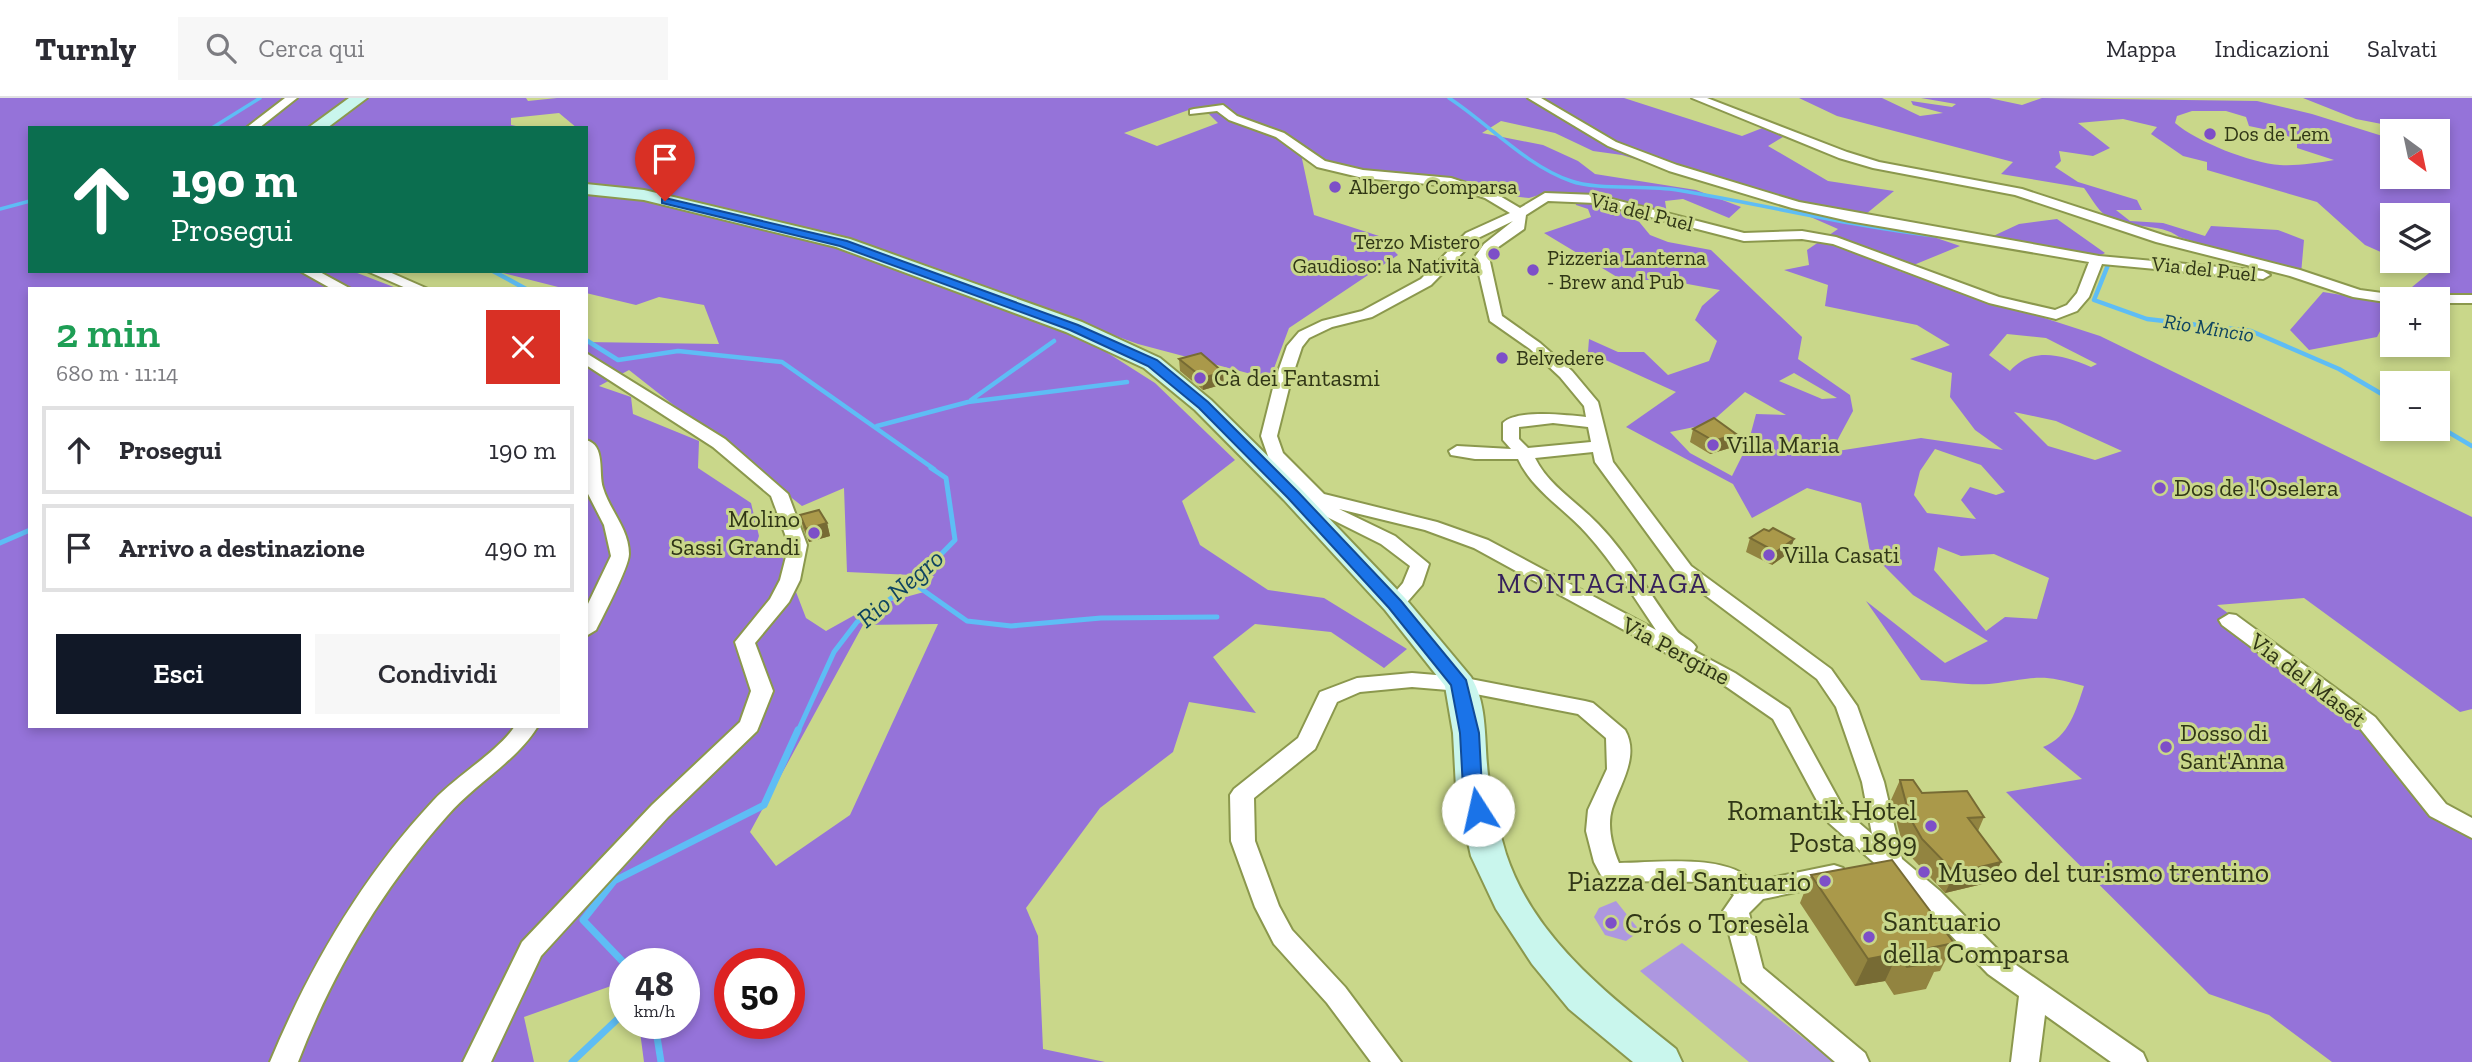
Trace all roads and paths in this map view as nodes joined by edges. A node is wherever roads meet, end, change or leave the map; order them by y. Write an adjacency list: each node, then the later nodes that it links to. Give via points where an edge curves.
1 (292, 98): 6 (street)
2 (359, 98): 7 (main road)
3 (1533, 98): 10 (street, via 1612,144 1673,168 1796,205)
4 (1697, 98): 13 (street, Via del Puel, via 1843,155 2018,192)
5 (1194, 111): 9 (street, via 1219,107 1233,118 1280,135 1321,164 1363,174 1451,182 1489,195)
6 (254, 126)
7 (319, 126)
8 (588, 188): 23 (main road, via 644,195 843,243 1074,327 1152,363)
9 (1520, 213): 10 (street, Via del Puel, via 1545,197 1576,196 1744,237 1818,237 1855,246 1994,300 2056,315 2072,308 2084,294); 18 (street, via 1519,226 1482,257 1495,318 1566,374 1592,405); 23 (street, via 1471,236 1426,282 1367,314 1304,335 1295,346 1269,436 1275,455)
10 (2099, 260): 13 (street, Via del Puel)
11 (311, 273): 14 (street)
12 (379, 273): 15 (street)
13 (2305, 279): 16 (street, via 2397,299)
14 (340, 287)
15 (416, 287)
16 (2472, 299)
17 (588, 359): 35 (street, via 719,443 779,494 799,545 779,602 745,642 762,691 750,726 651,819 531,949)
18 (1595, 423): 19 (street); 22 (street, via 1553,418 1511,424 1511,440)
19 (1600, 446): 22 (street); 31 (street, via 1619,486 1684,570 1824,674 1846,706 1873,782)
20 (588, 448): 26 (street, via 594,488 613,525 620,556)
21 (1457, 451): 22 (street)
22 (1525, 455): 27 (street, via 1534,474 1570,510 1580,514 1628,573 1671,638 1715,663)
23 (1305, 496): 24 (main road); 24 (street, via 1388,540 1420,564 1412,585); 27 (street, Via Pergine, via 1431,526 1481,544)
24 (1395, 604): 28 (main road)
25 (2229, 620): 30 (street, Via del Masét, via 2367,722 2438,810)
26 (588, 626)
27 (1728, 678): 31 (street, Via Pergine, via 1781,713 1837,817)
28 (1460, 684): 32 (street, via 1586,708 1617,735 1618,769 1600,810 1598,831 1612,872 1721,873 1738,882); 36 (street, via 1384,682 1357,685 1328,697 1307,743 1242,795 1243,841 1283,937 1336,995); 37 (main road, via 1475,799 1489,856 1514,909 1583,997)
29 (526, 728): 34 (street, via 440,807 368,896 303,1012)
30 (2472, 829)
31 (1891, 862): 32 (street); 33 (street, Via Pergine, via 1997,966)
32 (1748, 895): 38 (street, via 1736,911 1751,974)
33 (2033, 992): 39 (street); 40 (street, Via Pergine)
34 (284, 1062)
35 (477, 1062)
36 (1387, 1062)
37 (1662, 1062)
38 (1855, 1062)
39 (2025, 1062)
40 (2133, 1062)

